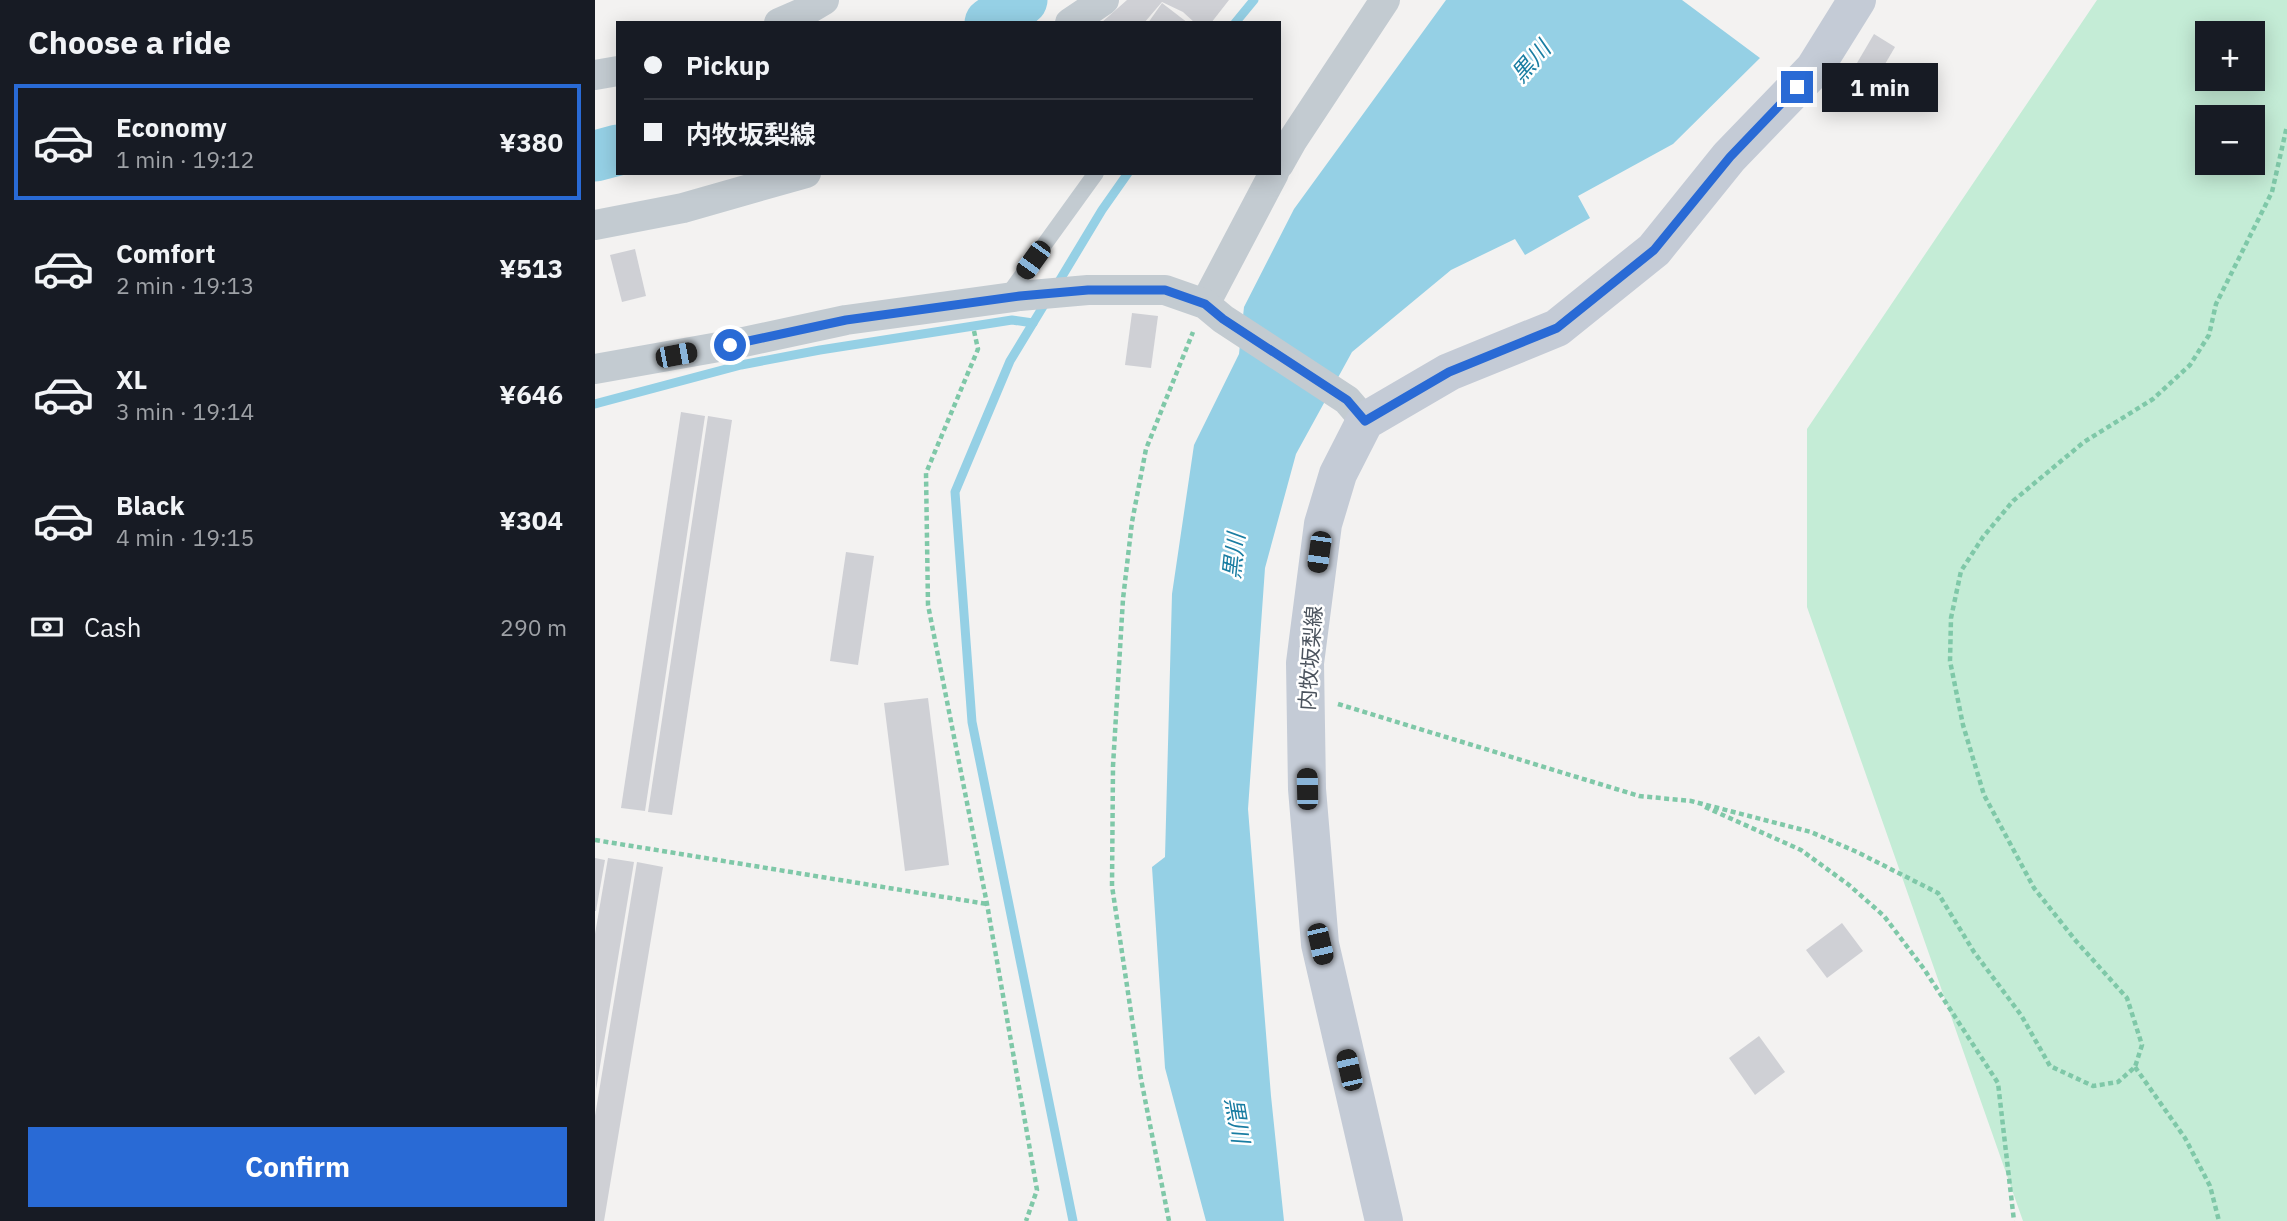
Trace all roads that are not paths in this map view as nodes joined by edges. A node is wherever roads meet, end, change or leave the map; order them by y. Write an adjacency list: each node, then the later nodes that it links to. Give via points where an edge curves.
1 (824, 0): 5 (street)
2 (1104, 0): 6 (street)
3 (1385, 0): 9 (street)
4 (1857, 0): 17 (main road, via 1814,69 1730,157 1654,250 1557,328)
5 (784, 21)
6 (1073, 21)
7 (616, 71): 8 (street)
8 (595, 75)
9 (1281, 160)
10 (799, 175): 13 (street, via 683,208)
11 (1095, 175): 14 (lane)
12 (1273, 175): 15 (street)
13 (595, 225)
14 (1013, 297): 15 (street, via 1088,290 1165,290); 16 (street, via 846,320)
15 (1214, 312): 17 (street)
16 (595, 369)
17 (1356, 411): 18 (main road, 内牧坂梨線, via 1323,524 1305,663 1307,789 1320,944)
18 (1384, 1221)

